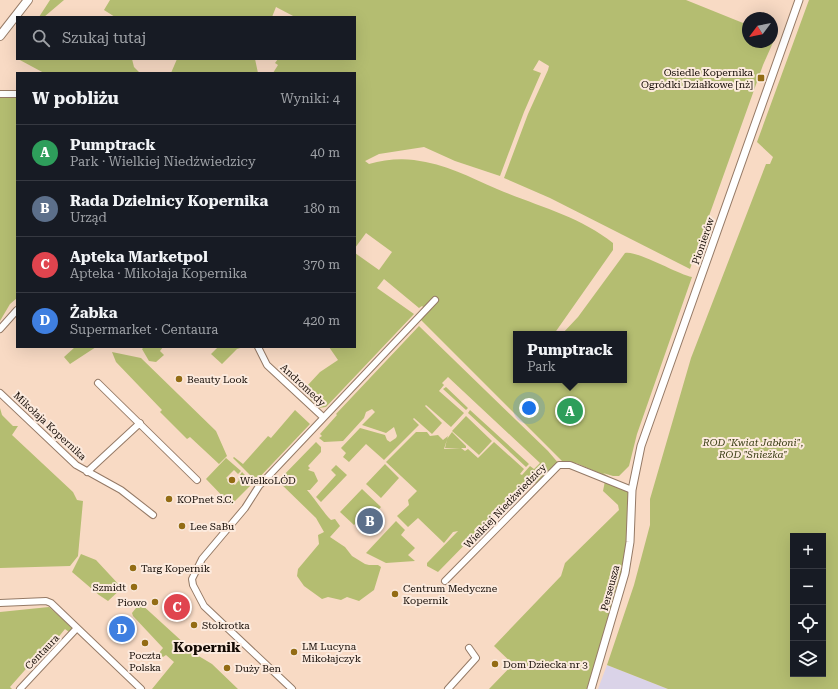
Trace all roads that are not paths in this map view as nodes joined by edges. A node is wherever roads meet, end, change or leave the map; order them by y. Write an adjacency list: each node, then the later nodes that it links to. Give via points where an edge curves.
1 (28, 0): 3 (main road)
2 (799, 0): 16 (street, Pionierów, via 641,446)
3 (0, 36)
4 (0, 94): 5 (street)
5 (16, 94)
6 (435, 300): 12 (street)
7 (16, 311): 8 (street)
8 (0, 329)
9 (258, 348): 12 (street, Andromedy, via 267,365)
10 (98, 383): 13 (street)
11 (0, 393): 14 (street, Mikołaja Kopernika, via 76,465)
12 (323, 417): 24 (street, via 259,486 245,508 202,559 192,579 195,592 204,606)
13 (140, 423): 14 (street, Mikołaja Kopernika); 15 (street)
14 (87, 472): 17 (street, Mikołaja Kopernika, via 121,490)
15 (197, 480)
16 (632, 490): 18 (street, Wielkiej Niedźwiedzicy, via 570,465 560,465 538,484); 26 (street, Perseusza, via 626,569)
17 (153, 515)
18 (445, 581)
19 (0, 603): 20 (street, via 46,601)
20 (77, 628): 22 (street, Centaura); 23 (street)
21 (470, 648): 25 (street, via 476,658)
22 (20, 689)
23 (141, 689)
24 (292, 689)
25 (448, 689)
26 (591, 689)

